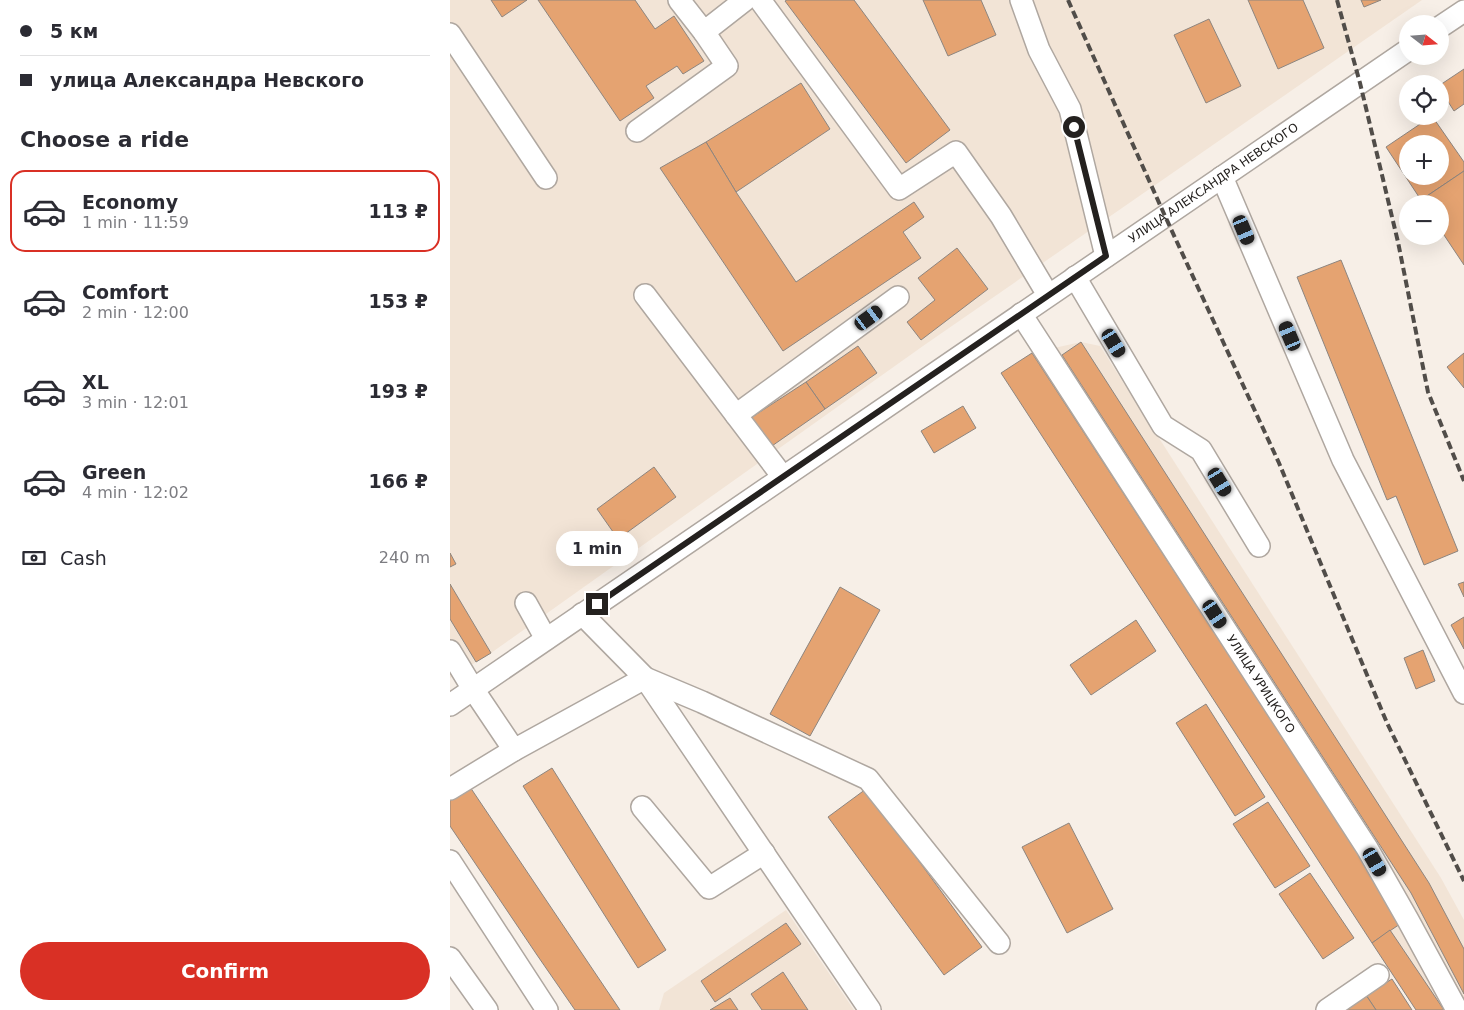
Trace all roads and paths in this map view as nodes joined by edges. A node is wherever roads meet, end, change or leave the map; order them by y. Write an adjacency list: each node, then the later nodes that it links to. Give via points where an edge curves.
1 (679, 0): 7 (street)
2 (745, 0): 7 (street)
3 (760, 0): 15 (street, via 898,190 956,152 1001,216)
4 (1021, 0): 13 (street, via 1039,50 1070,109)
5 (1464, 11): 6 (street)
6 (1449, 21)
7 (704, 32): 10 (street, via 727,66)
8 (450, 34): 11 (street)
9 (1399, 56): 12 (street, УЛИЦА АЛЕКСАНДРА НЕВСКОГО)
10 (637, 131)
11 (546, 178)
12 (1222, 178): 13 (street, УЛИЦА АЛЕКСАНДРА НЕВСКОГО); 28 (street, via 1343,460)
13 (1106, 256): 14 (street, УЛИЦА АЛЕКСАНДРА НЕВСКОГО)
14 (1076, 277): 15 (street, УЛИЦА АЛЕКСАНДРА НЕВСКОГО); 21 (street, via 1163,426 1201,450)
15 (1048, 294): 18 (street, УЛИЦА АЛЕКСАНДРА НЕВСКОГО)
16 (645, 295): 19 (street)
17 (898, 297): 19 (street)
18 (1021, 314): 20 (street, УЛИЦА АЛЕКСАНДРА НЕВСКОГО); 42 (street, УЛИЦА УРИЦКОГО, via 1367,848)
19 (736, 415): 20 (street)
20 (783, 477): 23 (street, УЛИЦА АЛЕКСАНДРА НЕВСКОГО)
21 (1259, 546)
22 (526, 603): 24 (street)
23 (582, 614): 24 (street, УЛИЦА АЛЕКСАНДРА НЕВСКОГО); 26 (street)
24 (546, 639): 27 (street, УЛИЦА АЛЕКСАНДРА НЕВСКОГО)
25 (450, 651): 27 (street)
26 (646, 678): 30 (street); 33 (street); 35 (street, via 868,780)
27 (472, 690): 29 (street, УЛИЦА АЛЕКСАНДРА НЕВСКОГО); 30 (street)
28 (1464, 693)
29 (450, 705)
30 (514, 750): 31 (street)
31 (450, 789)
32 (642, 807): 33 (street, via 709,888)
33 (764, 853): 40 (street)
34 (450, 861): 39 (street)
35 (999, 943)
36 (450, 958): 38 (street)
37 (1378, 975): 41 (street)
38 (487, 1010)
39 (547, 1010)
40 (870, 1010)
41 (1327, 1010)
42 (1456, 1010)

